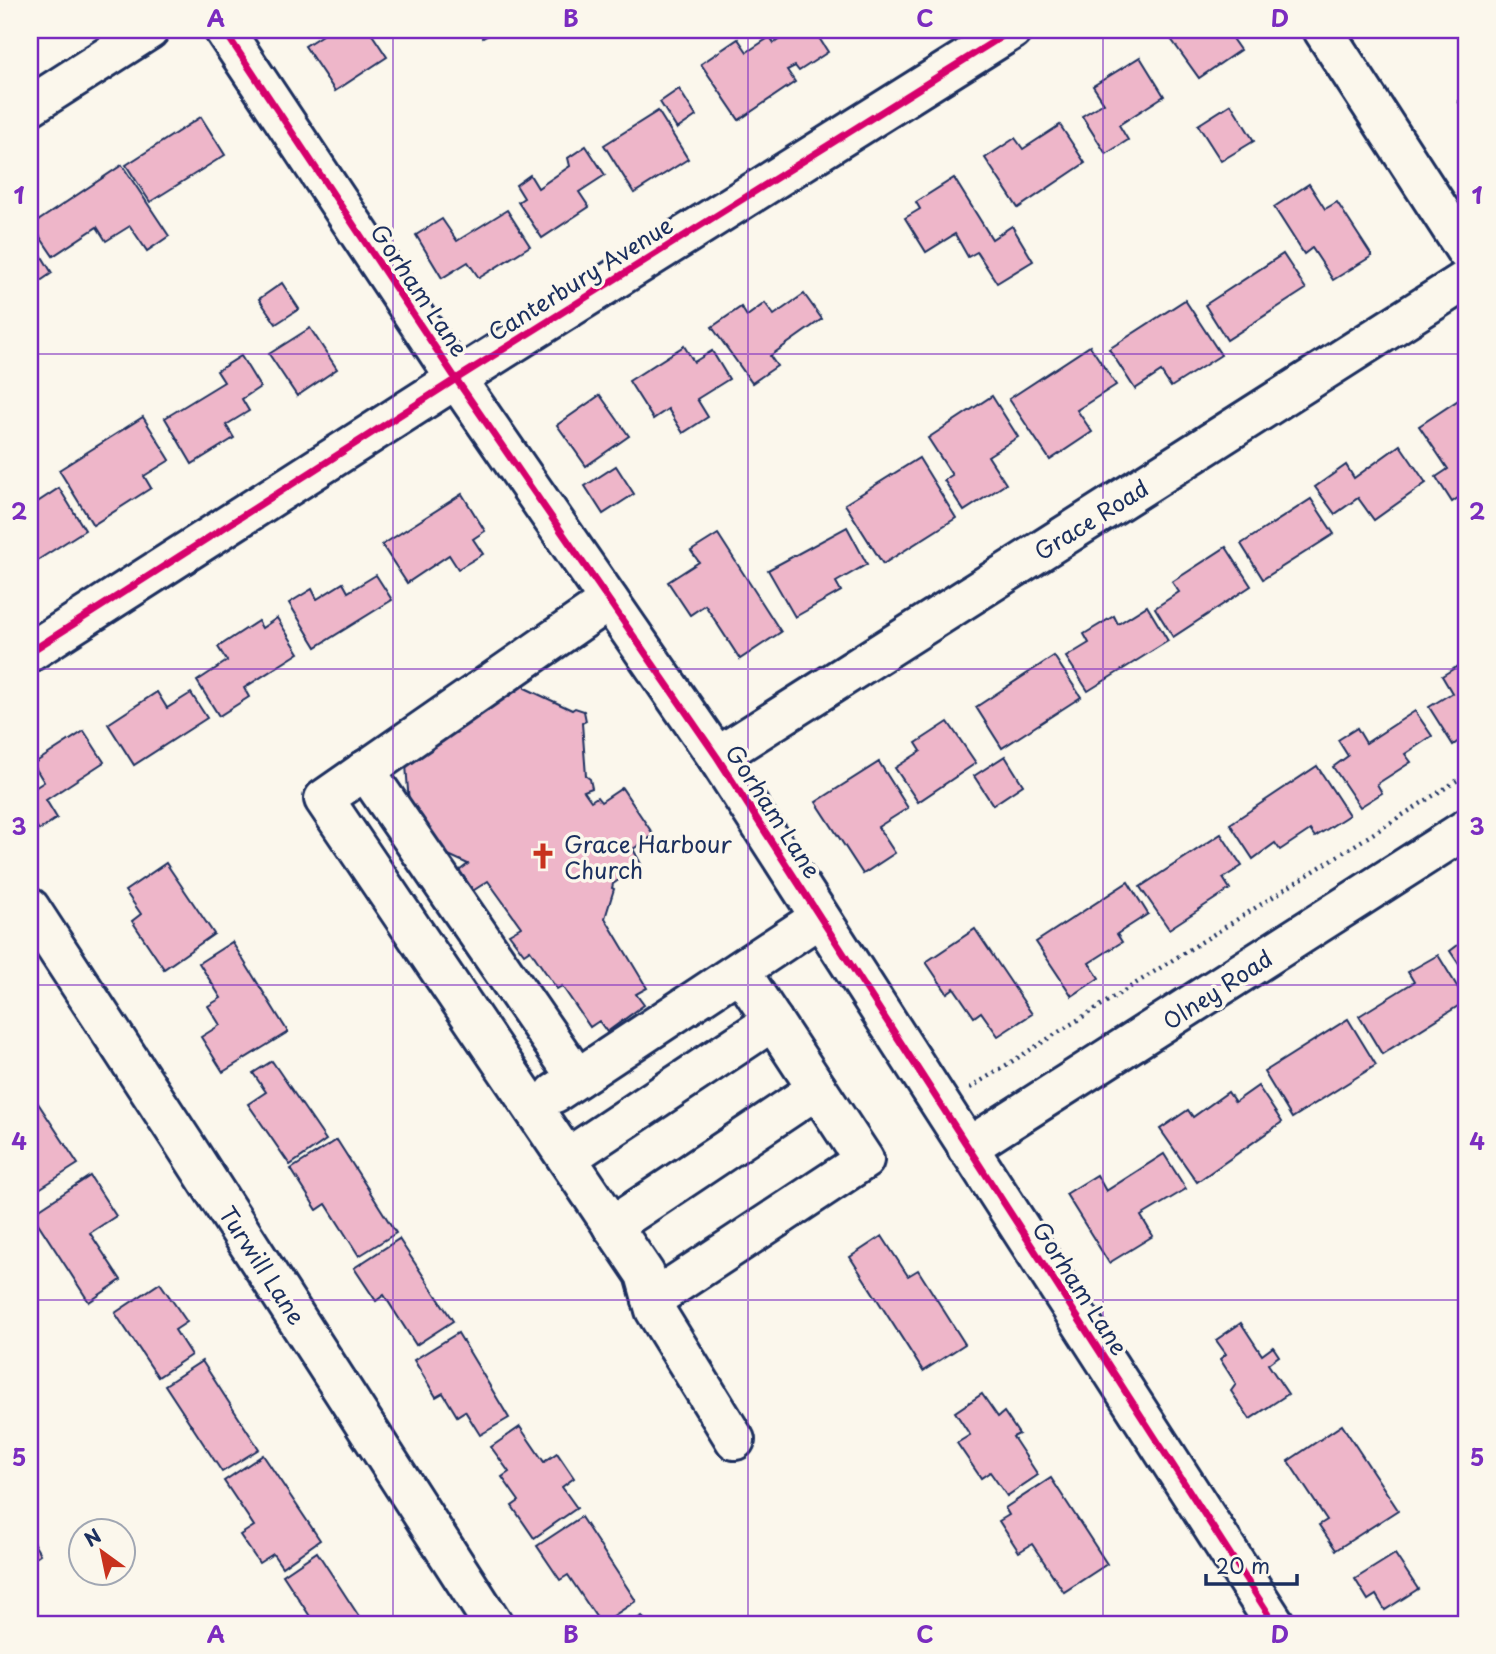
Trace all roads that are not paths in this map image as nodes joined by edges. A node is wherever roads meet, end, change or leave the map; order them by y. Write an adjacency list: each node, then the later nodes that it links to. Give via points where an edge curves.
1 (149, 30): 5 (street)
2 (224, 30): 8 (street, Gorham Lane)
3 (1012, 30): 8 (street, Canterbury Avenue)
4 (1323, 30): 6 (street)
5 (30, 106)
6 (1466, 251)
7 (1466, 281): 11 (street, Grace Road)
8 (456, 379): 9 (street, Gorham Lane); 10 (street, Canterbury Avenue)
9 (609, 601): 11 (street, Gorham Lane); 12 (street)
10 (30, 652)
11 (717, 757): 15 (street, Gorham Lane)
12 (365, 771): 18 (street); 20 (street, via 324,799)
13 (1466, 829): 21 (street, Olney Road)
14 (30, 908): 26 (street, Turwill Lane)
15 (819, 918): 16 (street); 21 (street, Gorham Lane)
16 (740, 971): 17 (street); 18 (street)
17 (773, 1021): 19 (street); 22 (street)
18 (576, 1079): 20 (street)
19 (817, 1089): 23 (street); 24 (street, via 864,1160)
20 (532, 1108): 22 (street)
21 (967, 1148): 27 (street, Gorham Lane)
22 (567, 1158): 23 (street)
23 (612, 1226): 24 (street, via 645,1274)
24 (652, 1300): 25 (street)
25 (735, 1440)
26 (493, 1624)
27 (1275, 1624)

